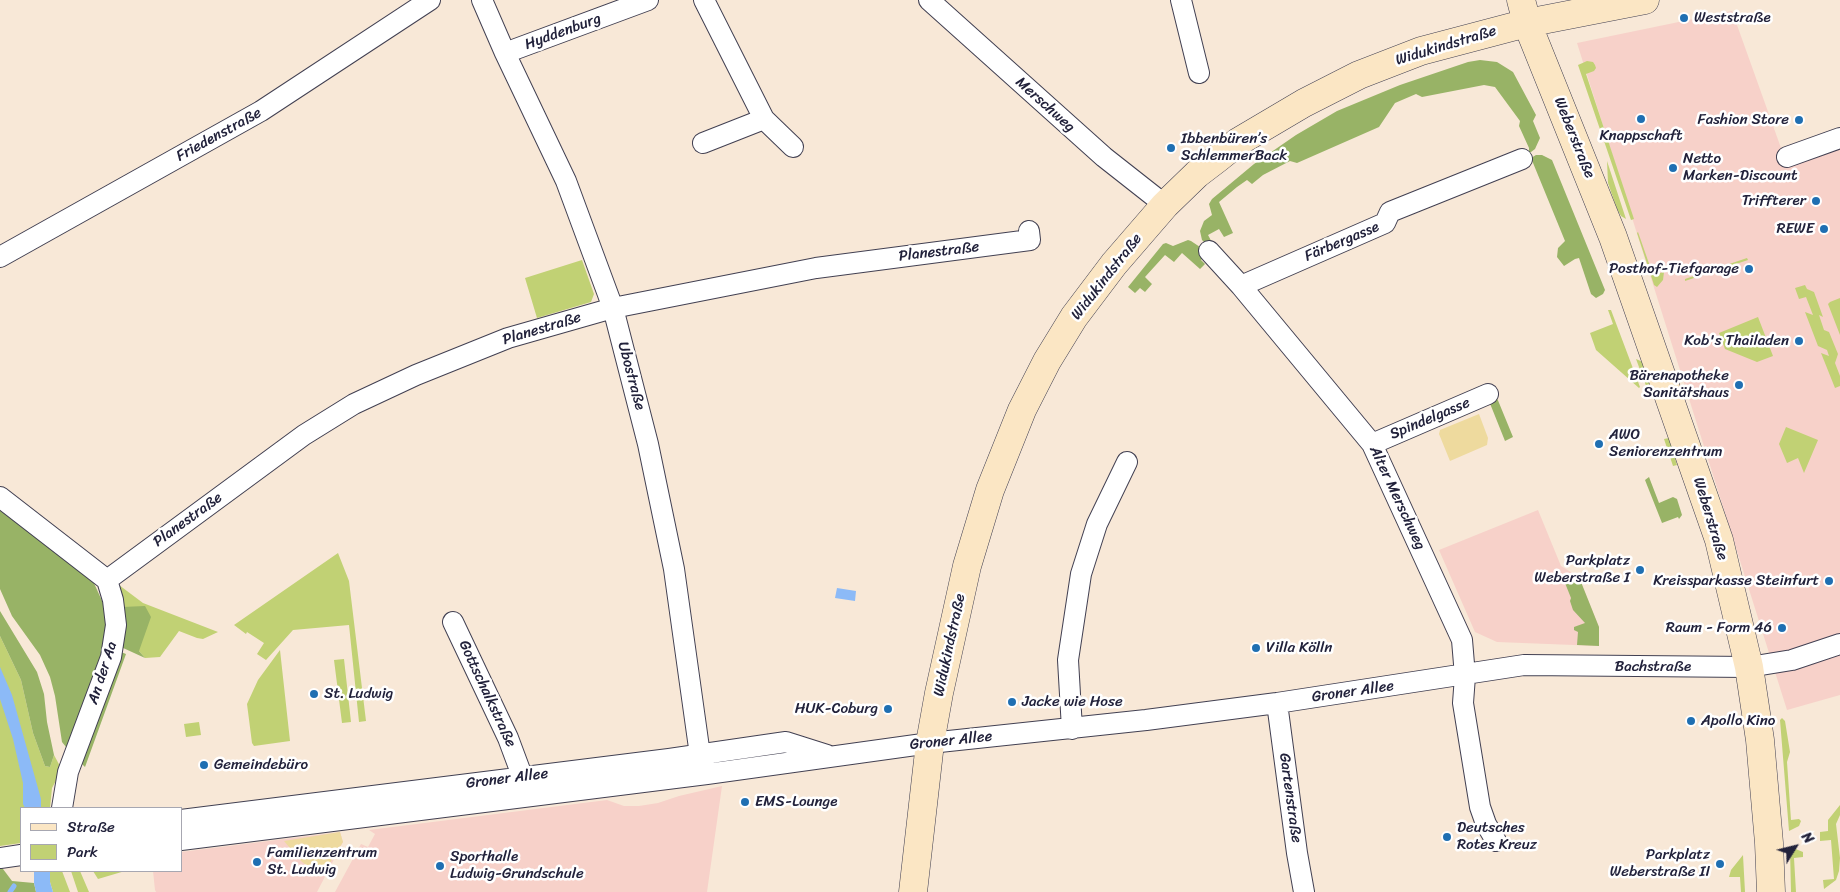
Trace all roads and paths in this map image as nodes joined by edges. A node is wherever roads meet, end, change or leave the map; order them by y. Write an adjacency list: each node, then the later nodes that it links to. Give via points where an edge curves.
1 (430, 0): 20 (street, Friedenstraße, via 261,111)
2 (482, 0): 9 (street, Ubostraße)
3 (648, 0): 9 (street, Hyddenburg)
4 (704, 0): 11 (street)
5 (928, 0): 17 (street, Merschweg, via 1104,157)
6 (1181, 0): 10 (street)
7 (1645, 0): 8 (main road)
8 (1524, 11): 17 (main road, Widukindstraße, via 1359,75 1304,102 1238,142 1197,174); 30 (main road, Weberstraße, via 1613,237 1719,540)
9 (505, 53): 22 (street, Ubostraße, via 566,181)
10 (1198, 73)
11 (764, 119): 13 (street); 14 (street)
12 (1840, 138): 15 (street)
13 (703, 143)
14 (793, 147)
15 (1787, 157)
16 (1522, 159): 21 (street, Färbergasse, via 1390,212 1385,223)
17 (1165, 205): 34 (main road, Widukindstraße, via 1074,317 1022,410 990,490 967,566)
18 (1029, 231): 22 (street, Planestraße, via 1030,240 816,268)
19 (1209, 251): 21 (street, Alter Merschweg)
20 (0, 257)
21 (1241, 286): 24 (street, Alter Merschweg)
22 (613, 308): 27 (street, Planestraße, via 508,338 354,404 304,435); 35 (street, Ubostraße, via 648,444 674,569)
23 (1488, 394): 24 (street, Spindelgasse)
24 (1372, 444): 31 (street, Alter Merschweg, via 1462,640)
25 (1127, 462): 33 (street, via 1097,524 1080,574 1068,660)
26 (0, 497): 27 (street)
27 (107, 580): 39 (street, An der Aa, via 116,625 111,657 68,772)
28 (454, 622): 38 (street, Gottschalkstraße, via 508,738)
29 (1840, 644): 30 (street, Bachstraße, via 1792,660)
30 (1749, 667): 31 (street, Bachstraße, via 1524,666); 47 (main road, Weberstraße, via 1760,740)
31 (1465, 676): 32 (street, Groner Allee); 42 (street, via 1463,703 1480,807)
32 (1277, 703): 33 (street, Groner Allee); 46 (street, Gartenstraße)
33 (1072, 729): 34 (street, Groner Allee)
34 (930, 743): 36 (street, Groner Allee); 45 (main road, Widukindstraße)
35 (700, 755): 36 (street, Groner Allee, via 786,742); 37 (street, Ubostraße); 38 (street, Groner Allee)
36 (831, 757): 37 (street, Groner Allee)
37 (707, 774): 38 (street, Groner Allee)
38 (526, 786): 40 (street, Groner Allee); 41 (street, Groner Allee)
39 (62, 807)
40 (182, 820)
41 (182, 840)
42 (1496, 842)
43 (20, 855): 44 (street)
44 (0, 858)
45 (913, 892)
46 (1304, 892)
47 (1771, 892)

